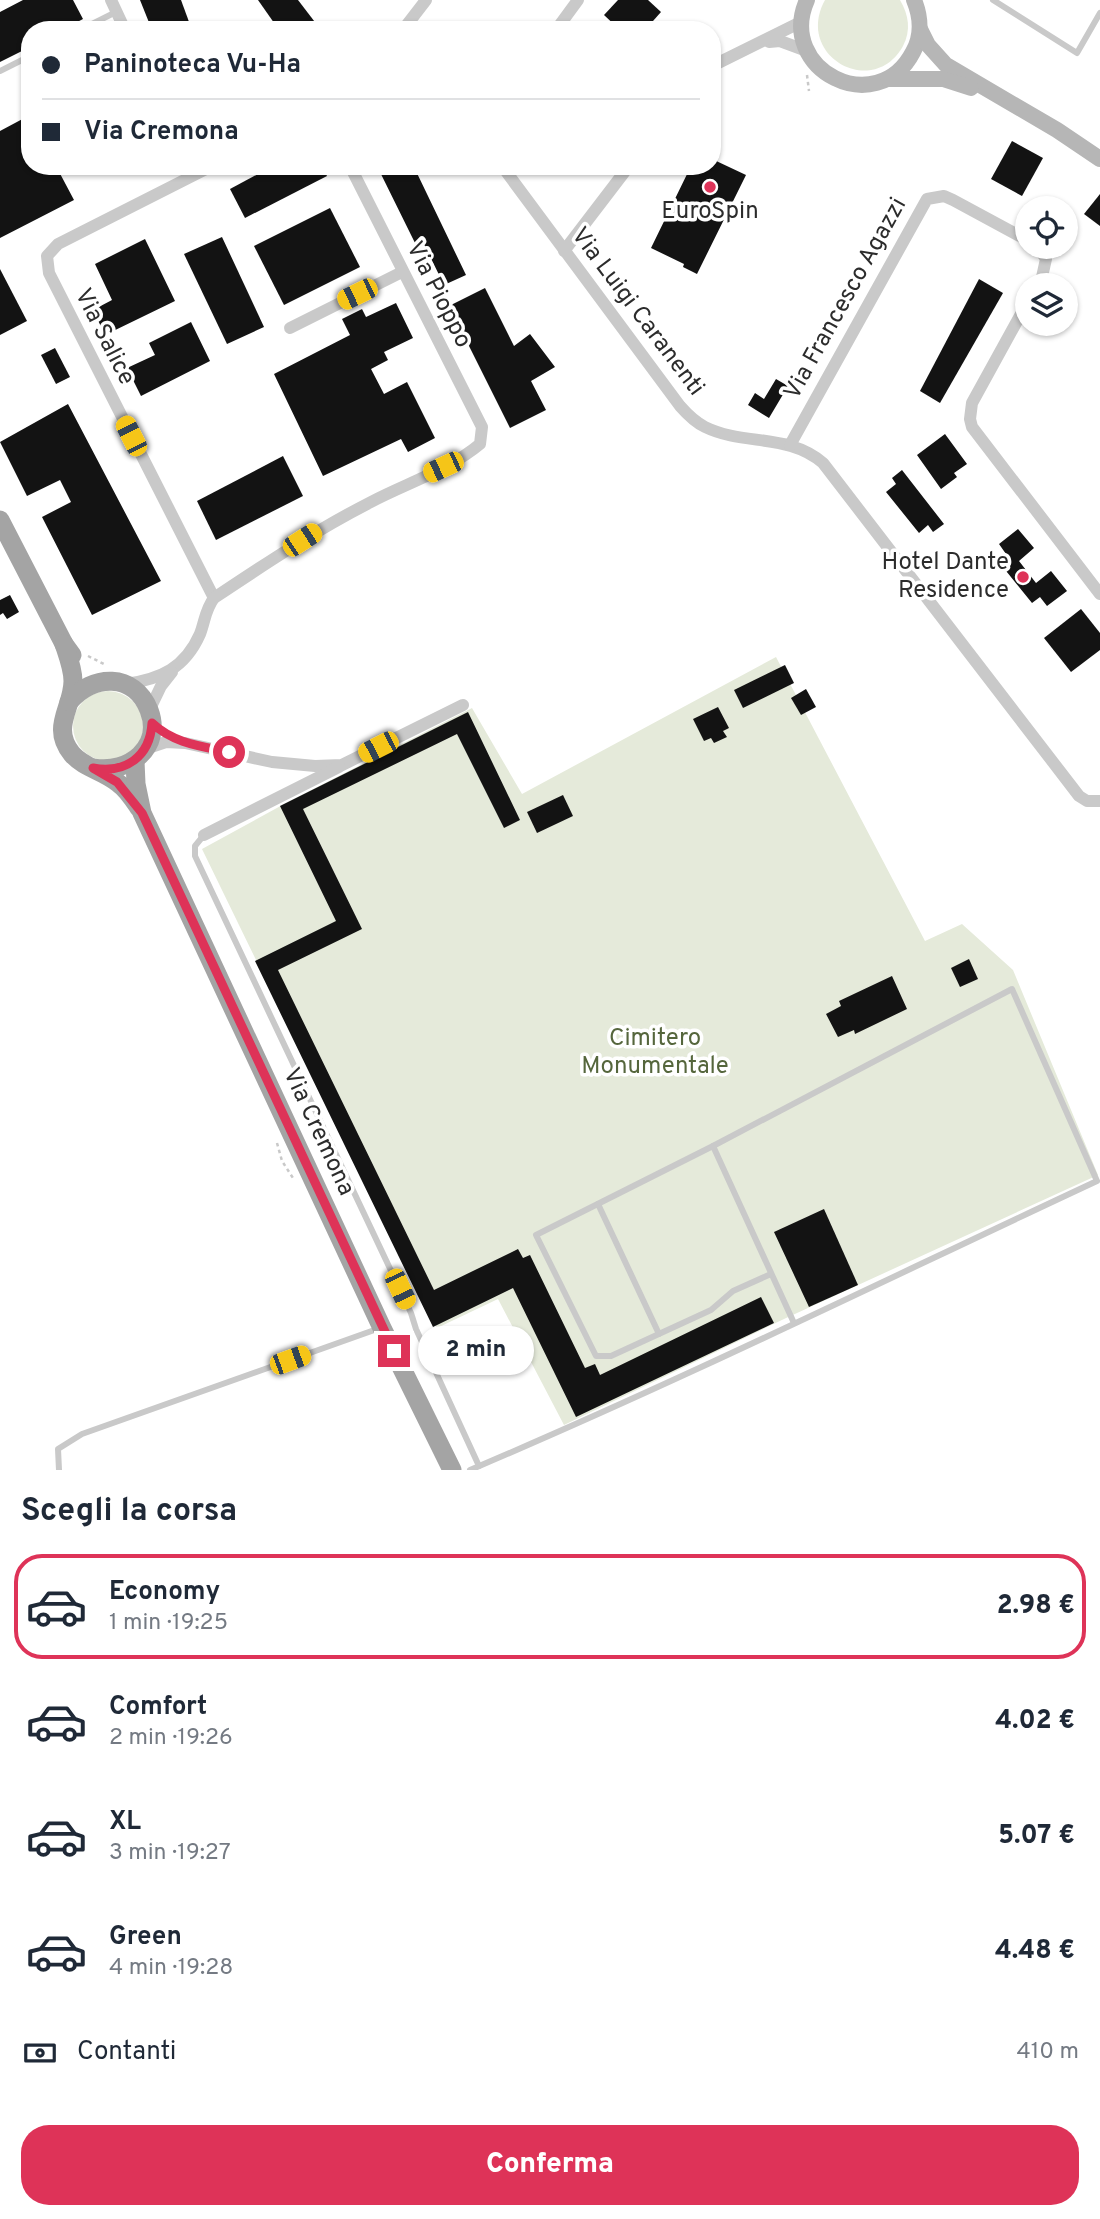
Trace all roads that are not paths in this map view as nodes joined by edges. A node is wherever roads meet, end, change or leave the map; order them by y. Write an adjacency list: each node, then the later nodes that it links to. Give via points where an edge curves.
1 (426, 0): 9 (street)
2 (578, 0): 10 (street)
3 (806, 0): 11 (main road)
4 (914, 0): 12 (main road)
5 (993, 0): 7 (lane, via 1077,52)
6 (113, 6): 8 (lane)
7 (1100, 13)
8 (92, 21)
9 (409, 21)
10 (563, 21)
11 (801, 22): 13 (street); 14 (main road)
12 (920, 29): 18 (main road, via 909,61); 19 (main road, via 936,56)
13 (765, 42): 14 (street, via 780,41); 16 (street)
14 (807, 51): 18 (main road, via 821,70 843,83 866,85)
15 (21, 60): 17 (lane)
16 (721, 61)
17 (0, 71)
18 (887, 79): 19 (main road, via 943,79)
19 (993, 94): 20 (main road)
20 (1100, 159)
21 (182, 175): 33 (street, Via Salice, via 58,244 47,256 48,273)
22 (354, 175): 27 (street, Via Pioppo)
23 (509, 175): 26 (street, Via Luigi Caranenti)
24 (622, 175): 26 (street)
25 (1015, 234): 30 (street, Via Francesco Agazzi, via 953,200 926,199)
26 (564, 251): 30 (street, Via Luigi Caranenti, via 692,418 718,432)
27 (402, 272): 29 (street); 33 (street, Via Pioppo, via 482,427 480,444 466,456 317,531)
28 (1015, 325): 32 (street, via 972,402 972,427)
29 (290, 328)
30 (789, 445): 45 (street, Via Luigi Caranenti, via 810,452 823,463 1079,796)
31 (0, 520): 34 (main road, Via Cremona)
32 (1100, 594)
33 (214, 598): 35 (street, via 196,641)
34 (64, 644): 36 (main road, Via Cremona, via 84,668); 38 (main road, Via Cremona, via 73,683)
35 (177, 667): 37 (street, via 148,681); 40 (street, via 162,686)
36 (103, 681): 37 (main road); 38 (main road, via 78,691)
37 (124, 684): 40 (main road, via 143,700)
38 (69, 702): 44 (main road, Via Cremona, via 62,727 65,741 81,762)
39 (463, 705): 43 (street)
40 (150, 717): 41 (street, via 164,734); 42 (main road, Via Cremona, via 151,732)
41 (185, 743): 42 (street, via 166,742); 43 (street, via 272,762)
42 (140, 755): 44 (main road, via 122,768); 46 (main road, Via Cremona, via 136,784)
43 (342, 765): 47 (street)
44 (93, 768): 46 (main road, Via Cremona, via 117,782)
45 (1100, 802)
46 (142, 813): 52 (main road, Via Cremona)
47 (204, 835): 54 (lane, via 195,846 195,856)
48 (713, 1146): 49 (lane); 50 (lane); 51 (lane, via 1012,989 1097,1181)
49 (598, 1204): 53 (lane); 53 (lane, via 536,1235 596,1356 611,1356)
50 (771, 1274): 51 (lane); 53 (lane)
51 (794, 1323): 54 (lane)
52 (382, 1328): 55 (lane, via 82,1434 58,1450); 56 (main road, Via Cremona)
53 (659, 1334)
54 (479, 1466): 57 (lane)
55 (59, 1470)
56 (453, 1470)
57 (470, 1470)

